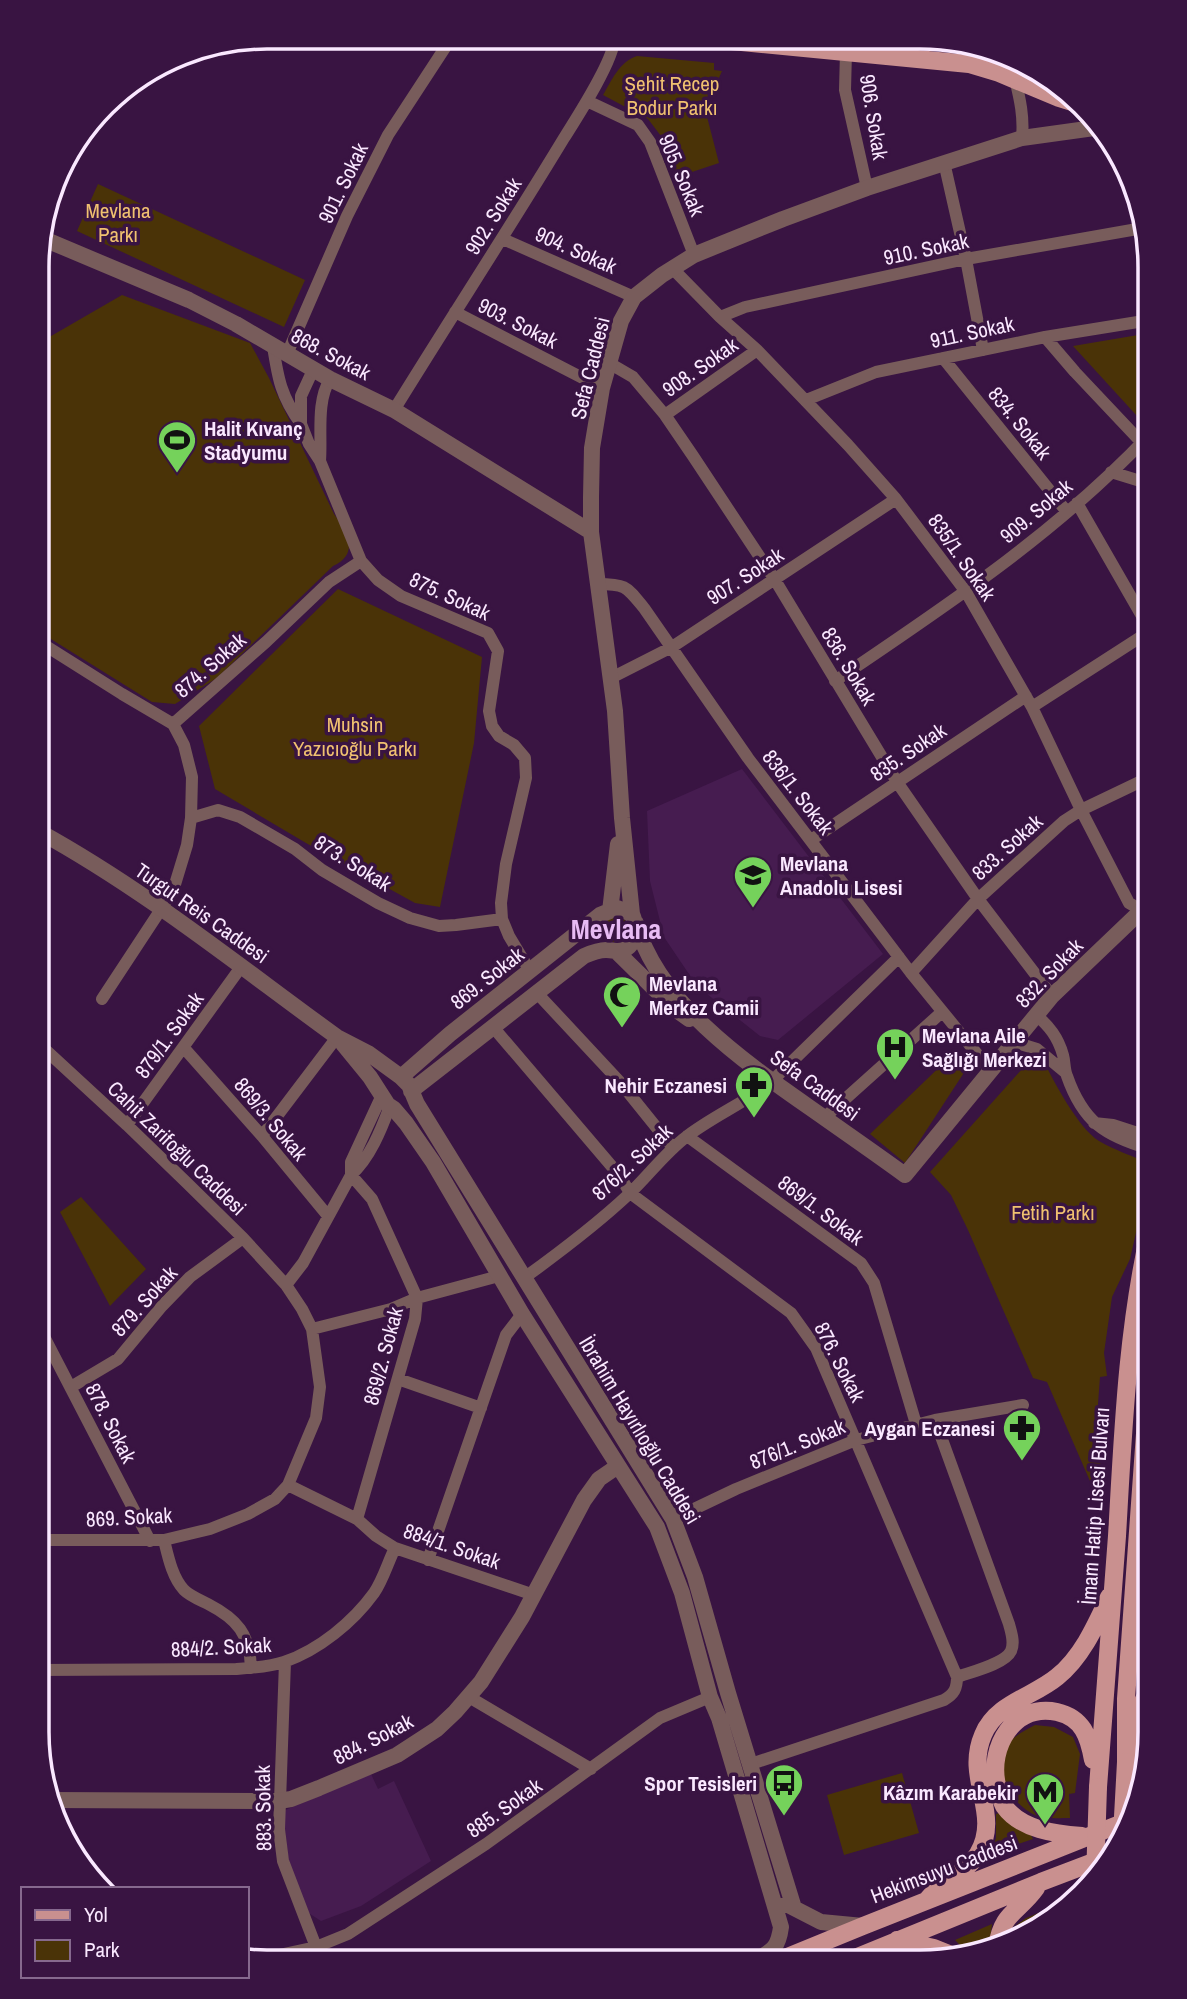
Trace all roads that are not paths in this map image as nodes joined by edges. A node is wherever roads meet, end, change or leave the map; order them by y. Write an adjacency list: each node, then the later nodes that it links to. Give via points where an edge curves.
1 (444, 49): 23 (street, 901. Sokak, via 388,135)
2 (613, 49): 7 (street, 902. Sokak)
3 (815, 49): 4 (main road)
4 (846, 52): 5 (main road, via 969,64); 11 (street, 906. Sokak, via 845,90)
5 (1015, 79): 6 (main road); 9 (street)
6 (1056, 97)
7 (587, 101): 13 (street, 902. Sokak); 15 (street, 905. Sokak, via 638,125 650,142)
8 (1088, 129): 9 (street, Sefa Caddesi)
9 (1022, 138): 10 (street, Sefa Caddesi)
10 (944, 162): 11 (street, Sefa Caddesi); 16 (street)
11 (867, 188): 15 (street, Sefa Caddesi)
12 (1135, 229): 16 (street, 910. Sokak)
13 (503, 239): 18 (street, 904. Sokak); 19 (street, 902. Sokak)
14 (51, 242): 23 (street, 868. Sokak, via 189,300)
15 (694, 256): 17 (street, Sefa Caddesi)
16 (966, 259): 20 (street, 910. Sokak, via 745,307); 25 (street)
17 (672, 268): 18 (street, Sefa Caddesi); 20 (street, 835/1. Sokak)
18 (634, 297): 27 (street, Sefa Caddesi, via 621,321)
19 (455, 312): 30 (street, 903. Sokak); 32 (street, 902. Sokak)
20 (720, 317): 24 (street, 835/1. Sokak)
21 (1138, 322): 22 (street, 911. Sokak)
22 (1045, 337): 25 (street, 911. Sokak); 35 (street)
23 (280, 350): 28 (street, 868. Sokak); 34 (street, 875. Sokak, via 278,378)
24 (757, 350): 31 (street, 835/1. Sokak); 33 (street, 908. Sokak)
25 (983, 350): 26 (street, 911. Sokak)
26 (943, 358): 31 (street, 911. Sokak, via 876,372); 41 (street, 834. Sokak)
27 (609, 363): 30 (street, Sefa Caddesi); 33 (street, 836. Sokak, via 633,377)
28 (313, 370): 29 (street, 868. Sokak); 34 (street, via 301,396)
29 (330, 379): 32 (street, 868. Sokak); 37 (street, via 323,402)
30 (602, 388): 42 (street, Sefa Caddesi, via 592,448)
31 (806, 400): 40 (street, 835/1. Sokak)
32 (394, 410): 42 (street, 868. Sokak)
33 (665, 415): 44 (street, 836. Sokak)
34 (301, 424): 37 (street, 875. Sokak)
35 (1138, 431)
36 (1138, 447): 38 (street, 909. Sokak)
37 (320, 461): 43 (street, 875. Sokak)
38 (1111, 472): 39 (street); 41 (street, 909. Sokak)
39 (1138, 480)
40 (896, 499): 44 (street, 907. Sokak); 46 (street, 835/1. Sokak)
41 (1072, 508): 46 (street, 909. Sokak); 47 (street, 834. Sokak)
42 (591, 532): 45 (street, Sefa Caddesi)
43 (361, 561): 54 (street, 874. Sokak, via 329,582); 66 (street, 875. Sokak, via 401,596 488,634 498,651 489,711 492,726 525,758 526,778 506,864)
44 (775, 580): 49 (street, 907. Sokak); 52 (street, 836. Sokak)
45 (597, 584): 49 (street, 836/1. Sokak, via 626,588); 51 (street, Sefa Caddesi)
46 (967, 592): 52 (street, 909. Sokak); 53 (street, 835/1. Sokak)
47 (1138, 612)
48 (1138, 638): 53 (street, 835. Sokak)
49 (672, 647): 51 (street, 907. Sokak); 61 (street, 836/1. Sokak)
50 (49, 648): 54 (street, 874. Sokak)
51 (611, 678): 59 (street, Sefa Caddesi)
52 (835, 681): 55 (street, 836. Sokak)
53 (1029, 702): 55 (street, 835. Sokak); 57 (street, 835/1. Sokak)
54 (173, 724): 58 (street, via 192,777)
55 (897, 782): 61 (street, 835. Sokak); 62 (street, 836. Sokak)
56 (1138, 783): 57 (street, 833. Sokak)
57 (1081, 810): 62 (street, 833. Sokak); 63 (street, 835/1. Sokak, via 1129,904)
58 (191, 818): 64 (street, via 173,891); 66 (street, 873. Sokak, via 218,810 240,817 322,870 410,918 439,926)
59 (622, 818): 65 (street, Sefa Caddesi); 67 (street, Sefa Caddesi)
60 (49, 837): 64 (street, Turgut Reis Caddesi)
61 (811, 840): 70 (street, 836/1. Sokak)
62 (978, 899): 73 (street, 833. Sokak); 75 (street, 836. Sokak)
63 (1138, 907)
64 (160, 908): 71 (street, Turgut Reis Caddesi); 76 (street)
65 (605, 913): 67 (street, via 617,908); 69 (street, Sefa Caddesi, via 594,927 600,943); 72 (street, 869. Sokak)
66 (502, 919): 72 (street, 875. Sokak)
67 (634, 919): 69 (street, via 635,938 629,946); 79 (street, Sefa Caddesi, via 650,960)
68 (1138, 919): 75 (street, 832. Sokak)
69 (612, 950): 74 (street, 869. Sokak, via 584,956); 79 (street, Sefa Caddesi, via 675,1009)
70 (899, 957): 73 (street, 836/1. Sokak); 88 (street)
71 (241, 967): 81 (street, Turgut Reis Caddesi); 83 (street, 879/1. Sokak)
72 (530, 971): 87 (street, 869. Sokak)
73 (911, 973): 77 (street, 836/1. Sokak)
74 (536, 992): 80 (street, 869. Sokak); 98 (street, via 619,1081)
75 (1052, 996): 78 (street, 832. Sokak)
76 (102, 999)
77 (942, 1012): 85 (street, 836/1. Sokak); 91 (street)
78 (1035, 1014): 82 (street, 832. Sokak); 86 (street, via 1053,1031)
79 (704, 1026): 88 (street, Sefa Caddesi)
80 (493, 1027): 89 (street, 869. Sokak); 101 (street, 876. Sokak)
81 (337, 1037): 87 (street, Turgut Reis Caddesi); 90 (street, Turgut Reis Caddesi); 95 (street)
82 (1014, 1042): 85 (street, 832. Sokak); 86 (street, via 1037,1049)
83 (184, 1048): 93 (street, 879/1. Sokak); 95 (street, 869/3. Sokak)
84 (49, 1053): 93 (street, Cahit Zarifoğlu Caddesi)
85 (991, 1071): 100 (street, 832. Sokak)
86 (1066, 1073): 92 (street, via 1075,1096)
87 (398, 1075): 89 (street, Turgut Reis Caddesi); 90 (street, 869. Sokak, via 382,1083)
88 (772, 1081): 91 (street, Sefa Caddesi); 96 (street, 876/2. Sokak)
89 (412, 1093): 90 (street, 869. Sokak, via 409,1101); 105 (street, İbrahim Hayırlıoğlu Caddesi)
90 (387, 1100): 99 (street, 869. Sokak, via 351,1162); 104 (street, İbrahim Hayırlıoğlu Caddesi, via 433,1162)
91 (824, 1118): 100 (street, Sefa Caddesi)
92 (1094, 1122): 94 (street); 97 (street, via 1118,1139)
93 (127, 1125): 103 (street, Cahit Zarifoğlu Caddesi)
94 (1138, 1133)
95 (262, 1136): 102 (street, 869/3. Sokak)
96 (687, 1136): 98 (street, 876/2. Sokak); 117 (street, 869/1. Sokak, via 861,1263 874,1283)
97 (1138, 1145)
98 (673, 1148): 101 (street, 876/2. Sokak)
99 (351, 1175): 102 (street, 869. Sokak); 108 (street, 869/2. Sokak, via 372,1199)
100 (905, 1175)
101 (630, 1193): 105 (street, 876/2. Sokak); 118 (street, 876. Sokak, via 791,1313 816,1348)
102 (328, 1216): 107 (street, 869. Sokak)
103 (243, 1238): 107 (street, Cahit Zarifoğlu Caddesi); 113 (street, 879. Sokak, via 190,1277 118,1359)
104 (499, 1276): 108 (street); 109 (street, İbrahim Hayırlıoğlu Caddesi)
105 (524, 1278): 122 (street, İbrahim Hayırlıoğlu Caddesi)
106 (1138, 1284): 129 (main road, İmam Hatip Lisesi Bulvarı, via 1127,1372)
107 (286, 1285): 110 (street, 869. Sokak)
108 (417, 1298): 110 (street); 112 (street, 869/2. Sokak)
109 (522, 1314): 115 (street, via 506,1335); 119 (street, İbrahim Hayırlıoğlu Caddesi)
110 (312, 1329): 120 (street, 869. Sokak, via 320,1387 316,1418)
111 (49, 1346): 113 (street, 878. Sokak)
112 (398, 1379): 115 (street); 121 (street, 869/2. Sokak)
113 (71, 1387): 126 (street, 878. Sokak)
114 (1023, 1405): 116 (street, 876/1. Sokak)
115 (481, 1408): 128 (street)
116 (935, 1420): 117 (street, 876/1. Sokak); 134 (street, via 1013,1642 1011,1653 995,1664)
117 (916, 1424): 118 (street, 876/1. Sokak)
118 (856, 1440): 122 (street, 876/1. Sokak); 134 (street, 876. Sokak)
119 (618, 1466): 124 (street, İbrahim Hayırlıoğlu Caddesi); 130 (street, 884. Sokak, via 599,1479 584,1500)
120 (288, 1485): 121 (street, 884/1. Sokak); 126 (street, 869. Sokak, via 275,1499 248,1514 210,1529)
121 (357, 1519): 127 (street, 884/1. Sokak)
122 (673, 1519): 124 (street); 135 (street, İbrahim Hayırlıoğlu Caddesi)
123 (1138, 1525): 139 (main road, İmam Hatip Lisesi Bulvarı)
124 (657, 1527): 137 (street, İbrahim Hayırlıoğlu Caddesi, via 682,1593)
125 (49, 1540): 126 (street, 869. Sokak)
126 (157, 1540): 132 (street, 878. Sokak, via 185,1592 226,1613 239,1626 250,1651)
127 (395, 1548): 128 (street, 884/1. Sokak); 131 (street, 884/2. Sokak, via 376,1591 351,1619 323,1642)
128 (428, 1560): 130 (street, 884/1. Sokak)
129 (1114, 1588): 142 (main road, İmam Hatip Lisesi Bulvarı); 153 (main road, via 1072,1663 1047,1685 1002,1710 983,1734 976,1774 987,1818 983,1843 969,1866)
130 (534, 1595): 136 (street, 884. Sokak)
131 (285, 1662): 132 (street, 884/2. Sokak); 146 (street, 883. Sokak)
132 (251, 1668): 133 (street, 884/2. Sokak)
133 (49, 1670)
134 (957, 1677): 140 (street, via 957,1688 944,1700)
135 (728, 1693): 137 (street); 140 (street, İbrahim Hayırlıoğlu Caddesi)
136 (469, 1697): 141 (street); 146 (street, 884. Sokak, via 437,1729 397,1755)
137 (710, 1697): 141 (street, 885. Sokak, via 660,1718); 145 (street, İbrahim Hayırlıoğlu Caddesi)
138 (1138, 1727): 139 (main road)
139 (1126, 1762): 147 (main road, bridge)
140 (751, 1763): 143 (street, İbrahim Hayırlıoğlu Caddesi)
141 (591, 1769): 159 (street, 885. Sokak, via 348,1934)
142 (1098, 1787): 149 (main road, via 1090,1742 1069,1716 1038,1711 1017,1721 999,1745 995,1774 1004,1805 1017,1818 1043,1831); 151 (main road, bridge)
143 (760, 1794): 145 (street); 155 (street, İbrahim Hayırlıoğlu Caddesi)
144 (60, 1800): 146 (street, 884. Sokak)
145 (743, 1800): 154 (street, İbrahim Hayırlıoğlu Caddesi)
146 (279, 1801): 159 (street, 883. Sokak, via 284,1861)
147 (1123, 1809)
148 (1117, 1826): 149 (main road, Hekimsuyu Caddesi)
149 (1089, 1836): 153 (main road, Hekimsuyu Caddesi)
150 (1095, 1861): 152 (main road)
151 (1096, 1861)
152 (1041, 1882): 157 (main road, via 1005,1920); 158 (main road)
153 (927, 1900): 156 (main road, Hekimsuyu Caddesi)
154 (775, 1903): 155 (street); 162 (street, İbrahim Hayırlıoğlu Caddesi, via 781,1927)
155 (794, 1908): 156 (street, via 821,1922)
156 (863, 1926): 163 (main road, Hekimsuyu Caddesi)
157 (999, 1935)
158 (897, 1940): 160 (main road); 164 (main road)
159 (316, 1947): 161 (street, 885. Sokak)
160 (936, 1949)
161 (305, 1950)
162 (772, 1950)
163 (804, 1950)
164 (873, 1950)

